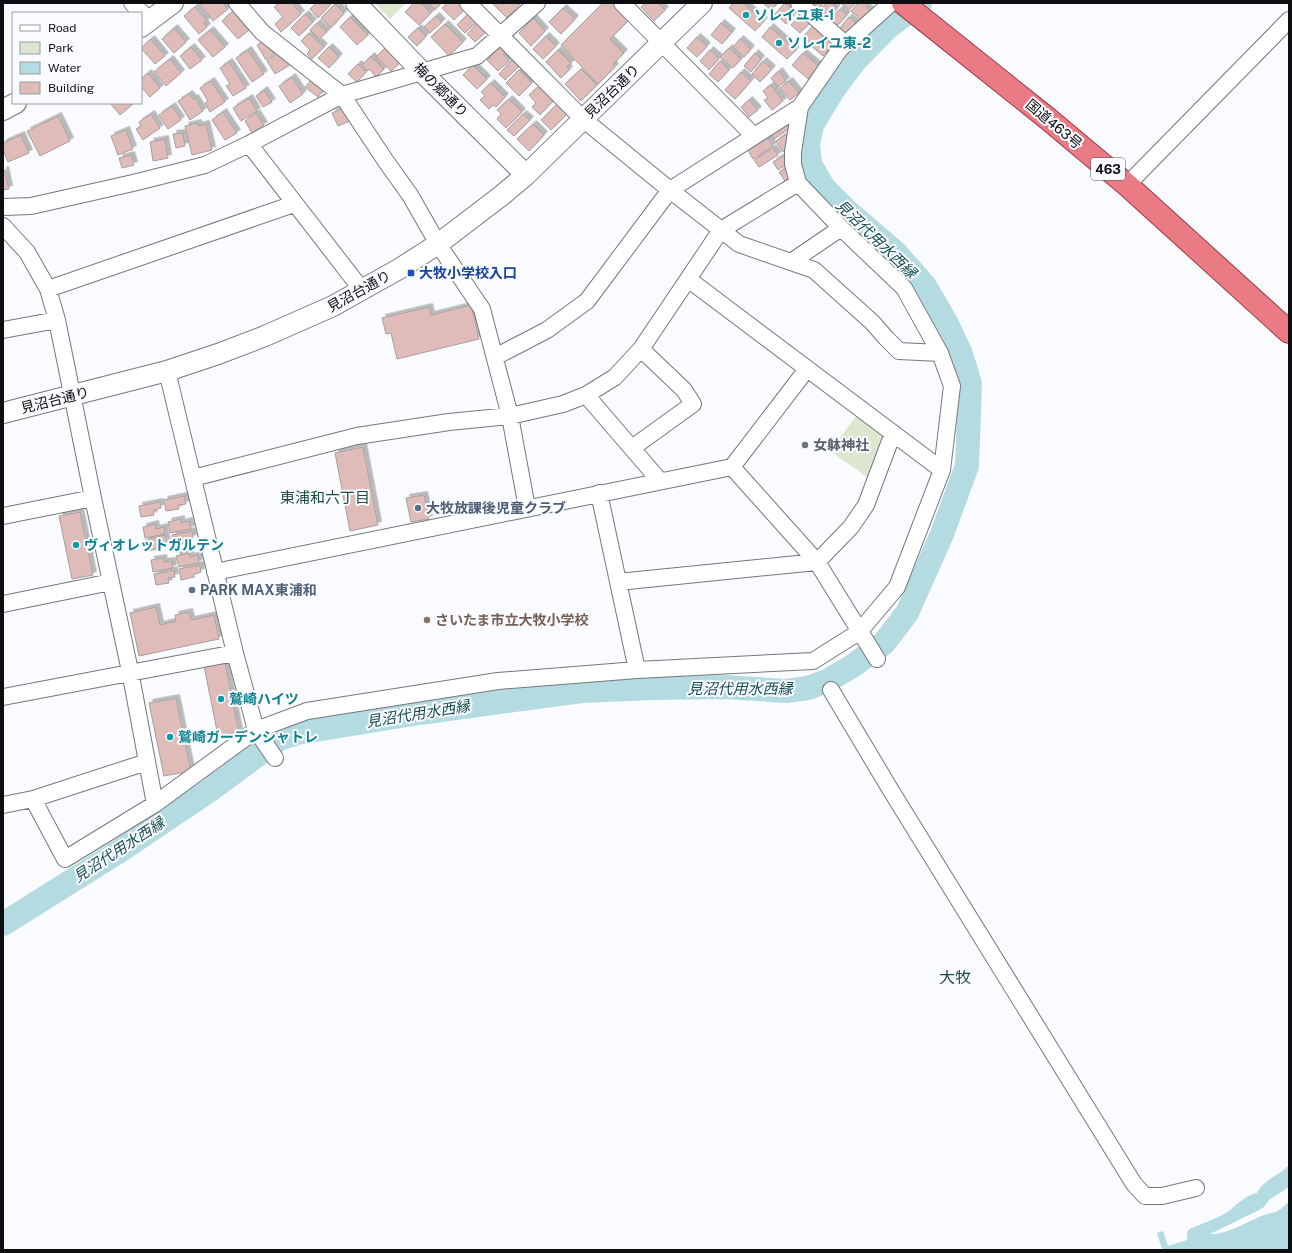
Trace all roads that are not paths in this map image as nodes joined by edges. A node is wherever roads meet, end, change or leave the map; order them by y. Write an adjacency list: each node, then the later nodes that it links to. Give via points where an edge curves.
1 (132, 3): 12 (street)
2 (173, 3): 14 (street)
3 (237, 3): 19 (street, via 262,32)
4 (356, 3): 18 (street, 梅の郷通り)
5 (468, 3): 15 (street)
6 (537, 3): 15 (street)
7 (622, 3): 16 (street)
8 (702, 3): 16 (street, 見沼台通り)
9 (799, 3): 17 (street)
10 (891, 3): 17 (street)
11 (911, 10): 28 (highway, 国道463号 / 463)
12 (138, 12)
13 (1289, 20): 28 (street)
14 (146, 24)
15 (500, 36): 18 (street, via 477,56); 23 (street)
16 (661, 43): 23 (street, 見沼台通り); 24 (street)
17 (845, 44): 21 (street)
18 (423, 73): 19 (street); 26 (street, 梅の郷通り)
19 (342, 95): 25 (street); 35 (street, via 410,195)
20 (14, 104): 22 (street)
21 (800, 107): 24 (street); 27 (street, via 793,152)
22 (3, 110)
23 (583, 119): 26 (street, 見沼台通り); 29 (street)
24 (754, 136): 29 (street)
25 (249, 144): 30 (street); 31 (street, via 205,165 31,206)
26 (526, 175): 35 (street, 見沼台通り)
27 (798, 183): 33 (street); 34 (street)
28 (1127, 185): 42 (highway, 国道463号 / 463)
29 (670, 190): 34 (street); 45 (street, via 587,300 548,330)
30 (294, 204): 38 (street); 39 (street)
31 (3, 207)
32 (3, 226): 38 (street, via 27,252)
33 (841, 228): 36 (street); 44 (street, via 904,288)
34 (721, 230): 36 (street, via 739,244); 37 (street)
35 (438, 244): 39 (street, 見沼台通り); 45 (street, via 482,309)
36 (792, 262): 44 (street, via 814,270 872,322 898,350)
37 (688, 279): 43 (street); 46 (street)
38 (48, 289): 40 (street)
39 (362, 290): 47 (street, 見沼台通り, via 333,306 265,336)
40 (57, 320): 41 (street); 48 (street)
41 (3, 330)
42 (1289, 332)
43 (641, 349): 49 (street, via 615,377); 53 (street, via 684,390 693,404)
44 (940, 353): 55 (street, via 952,386)
45 (495, 357): 51 (street)
46 (807, 369): 52 (street); 54 (street)
47 (167, 371): 48 (street, 見沼台通り); 56 (street)
48 (72, 395): 50 (street, 見沼台通り); 59 (street)
49 (586, 395): 51 (street, via 563,404); 53 (street)
50 (3, 413)
51 (510, 416): 56 (street, via 357,436); 60 (street)
52 (893, 434): 55 (street); 62 (street, via 866,505 851,527)
53 (632, 448): 57 (street)
54 (732, 467): 57 (street); 62 (street)
55 (942, 470): 67 (street, via 897,587)
56 (193, 478): 63 (street)
57 (660, 481): 58 (street)
58 (599, 493): 60 (street); 65 (street)
59 (93, 498): 61 (street); 64 (street)
60 (527, 508): 63 (street)
61 (3, 516)
62 (817, 562): 65 (street); 67 (street)
63 (215, 572): 68 (street)
64 (111, 582): 66 (street); 71 (street)
65 (618, 582): 70 (street)
66 (3, 604)
67 (864, 639): 69 (street); 70 (street, via 813,661)
68 (235, 652): 71 (street); 74 (street)
69 (877, 659)
70 (637, 670): 74 (street, via 498,681 306,711)
71 (130, 672): 73 (street); 76 (street)
72 (831, 690): 80 (street, via 1134,1184 1145,1196 1162,1196)
73 (3, 697)
74 (260, 736): 75 (street); 78 (street)
75 (275, 758)
76 (147, 762): 77 (street); 78 (street)
77 (33, 799): 78 (street, via 65,859); 79 (street)
78 (155, 804)
79 (3, 805)
80 (1196, 1188)

